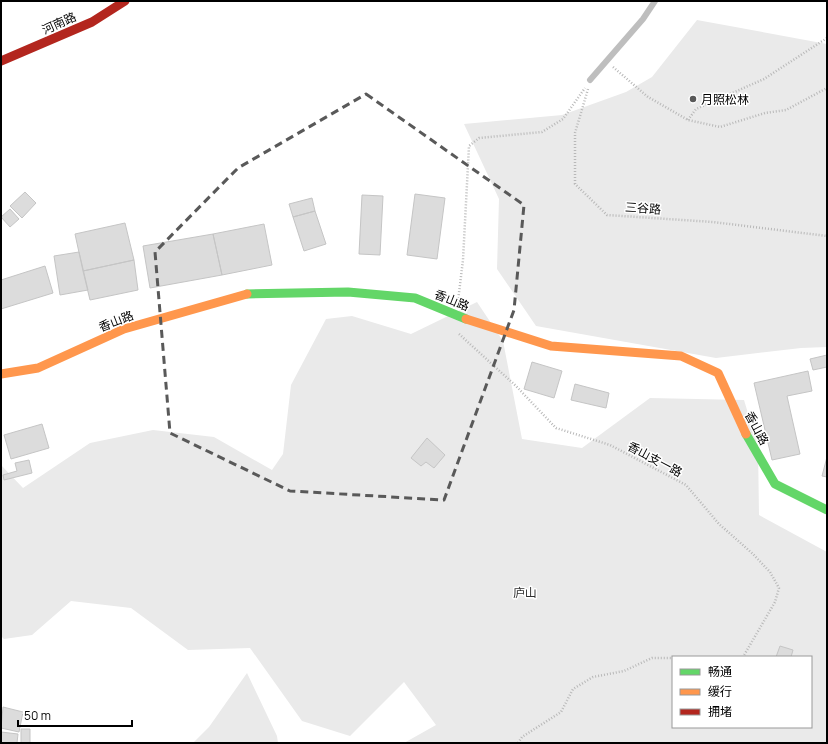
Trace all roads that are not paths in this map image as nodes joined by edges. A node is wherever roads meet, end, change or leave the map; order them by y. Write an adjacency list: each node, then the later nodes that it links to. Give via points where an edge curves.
1 (125, 1): 3 (street, 河南路, via 92,22)
2 (655, 1): 4 (lane, via 643,19)
3 (1, 62)
4 (590, 80)
5 (1, 374): 6 (street, 香山路, via 38,368 124,329 249,293 348,292 415,298 456,316 551,346 681,356 718,373 742,427 776,484)
6 (827, 510)

